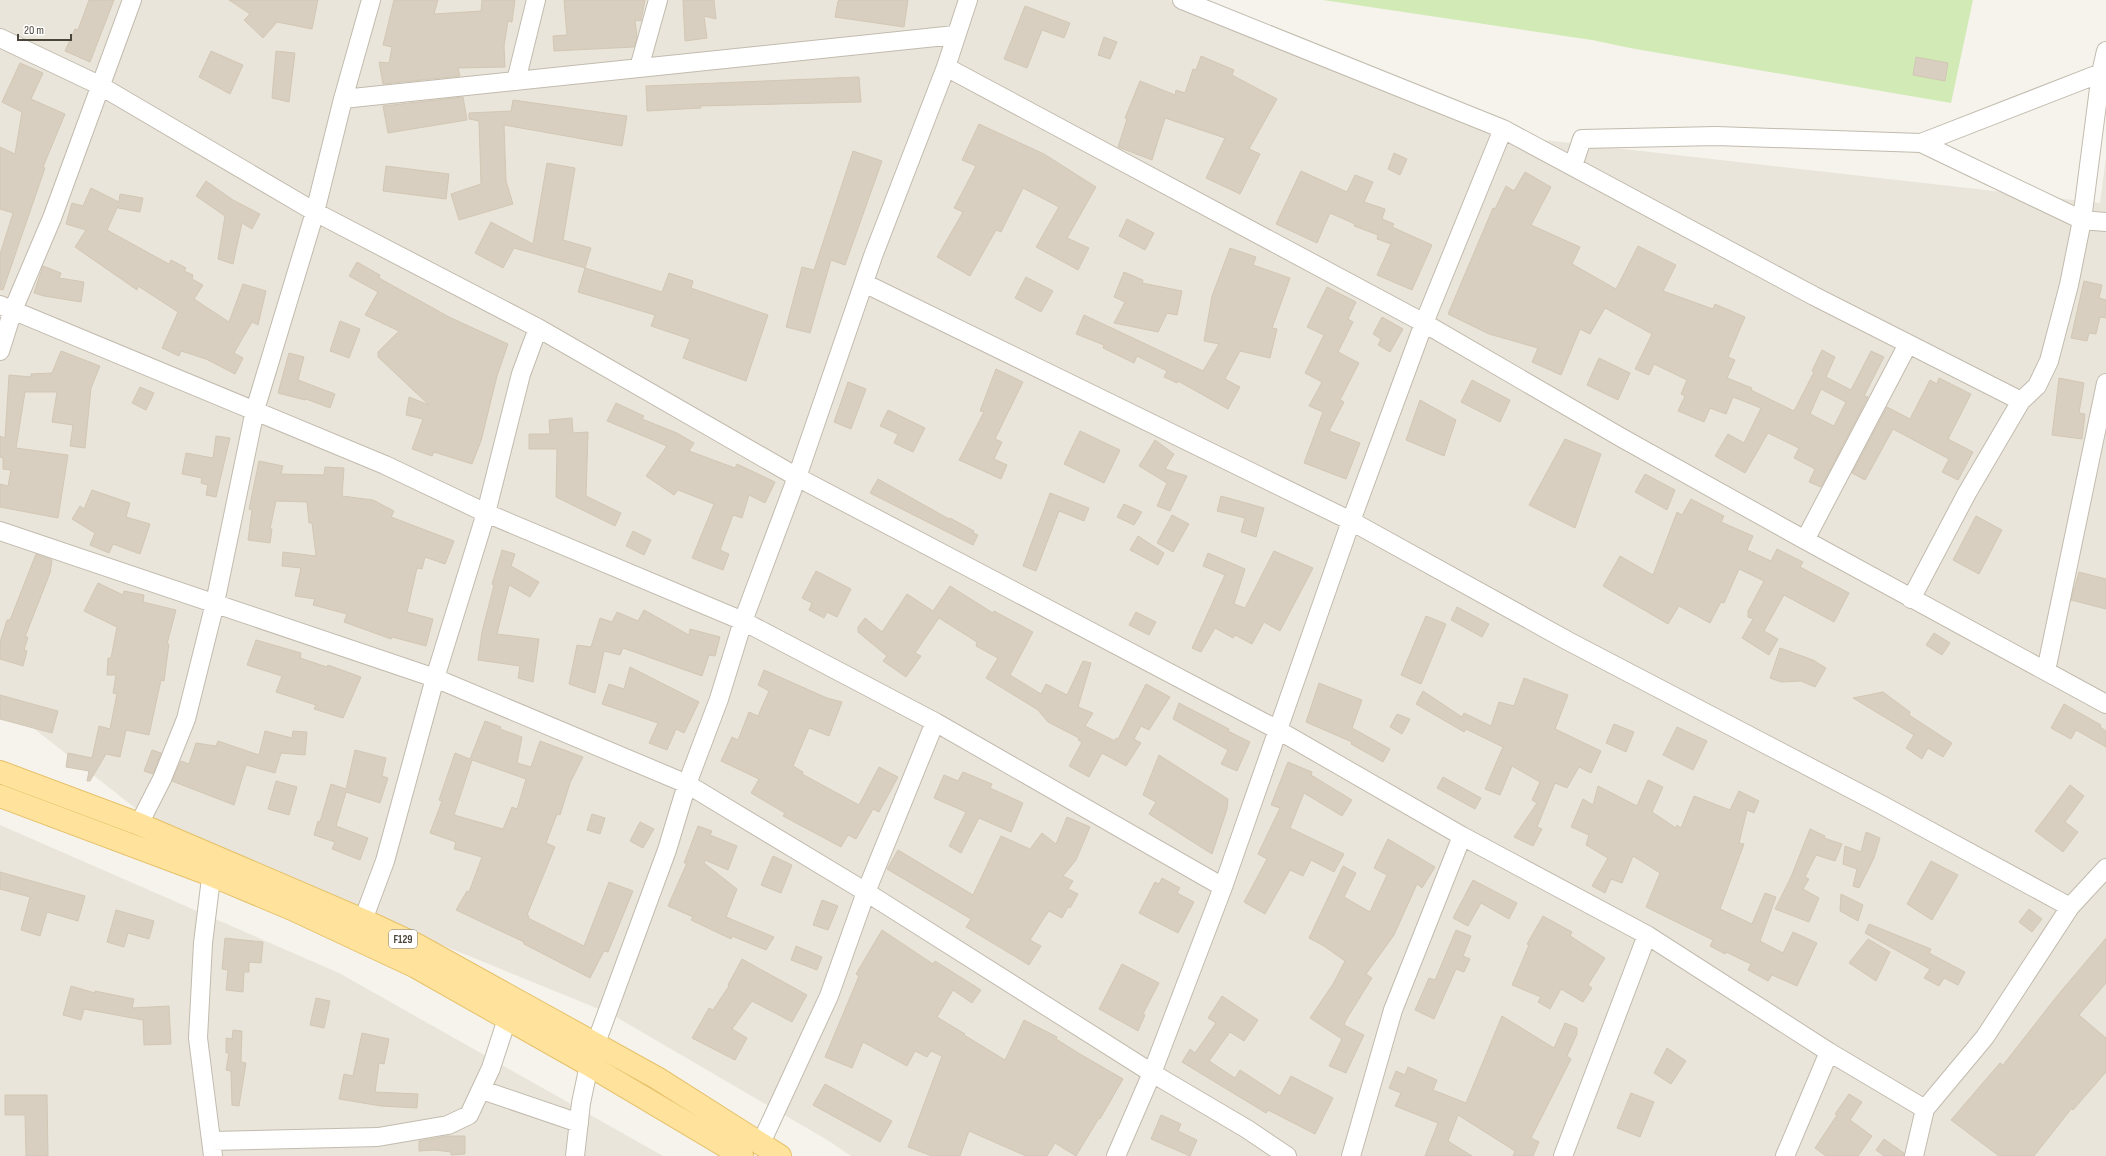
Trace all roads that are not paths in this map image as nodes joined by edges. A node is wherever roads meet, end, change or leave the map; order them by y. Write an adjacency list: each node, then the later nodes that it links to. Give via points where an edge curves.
1 (132, 0): 14 (street)
2 (371, 0): 15 (street)
3 (536, 0): 13 (street)
4 (658, 0): 11 (street)
5 (968, 0): 7 (street)
6 (1182, 0): 16 (street)
7 (955, 35): 10 (street); 11 (street)
8 (0, 38): 14 (street)
9 (2106, 51): 12 (street)
10 (946, 67): 22 (street); 24 (street)
11 (639, 68): 13 (street)
12 (2101, 73): 17 (street); 20 (street)
13 (516, 81): 15 (street)
14 (99, 85): 19 (street); 23 (street, via 52,218)
15 (342, 99): 19 (street)
16 (1503, 129): 18 (street); 24 (street)
17 (1920, 143): 18 (street, via 1716,136 1582,139); 20 (street)
18 (1573, 166): 26 (street)
19 (315, 212): 25 (street); 30 (street)
20 (2082, 220): 21 (street); 29 (street, via 2069,285 2049,361 2036,386)
21 (2106, 222)
22 (864, 283): 31 (street); 33 (street)
23 (6, 308): 27 (street); 30 (street)
24 (1424, 323): 33 (street); 35 (street)
25 (538, 328): 31 (street); 32 (street, via 521,374)
26 (1908, 344): 29 (street); 35 (street)
27 (0, 351)
28 (2106, 383): 39 (street)
29 (2021, 401): 36 (street, via 1967,493)
30 (255, 410): 32 (street, via 385,465); 37 (street)
31 (797, 477): 38 (street); 43 (street)
32 (486, 513): 38 (street); 40 (street)
33 (1351, 521): 43 (street); 53 (street, via 1568,641)
34 (0, 531): 37 (street)
35 (1805, 540): 36 (street)
36 (1911, 599): 39 (street)
37 (214, 603): 40 (street); 47 (street, via 186,719 162,779)
38 (743, 620): 42 (street); 45 (street, via 719,699)
39 (2046, 671): 41 (street)
40 (435, 678): 45 (street); 54 (street, via 385,861)
41 (2106, 704)
42 (935, 722): 51 (street); 52 (street)
43 (1278, 730): 48 (street); 51 (street)
44 (0, 772): 47 (main road, F129)
45 (687, 784): 52 (street); 57 (street, via 666,850)
46 (0, 796): 49 (main road, F129)
47 (139, 824): 49 (main road, F129)
48 (1462, 836): 55 (street); 71 (street, via 1393,1010)
49 (212, 865): 54 (main road, F129); 56 (main road, F129, via 292,910 416,967); 65 (street, via 203,943 198,1038)
50 (2106, 868): 53 (street)
51 (1223, 887): 60 (street)
52 (866, 892): 60 (street); 64 (street, via 829,996)
53 (2070, 906): 62 (street, via 1984,1037)
54 (363, 920): 57 (main road, F129, via 419,946)
55 (1647, 935): 58 (street); 72 (street)
56 (507, 1019): 59 (main road, F129); 61 (street)
57 (596, 1043): 64 (main road, F129)
58 (1828, 1052): 62 (street); 73 (street)
59 (589, 1065): 63 (street); 67 (main road, F129)
60 (1152, 1073): 69 (street); 70 (street, via 1247,1129)
61 (482, 1090): 63 (street); 65 (street, via 469,1115 448,1125 378,1137)
62 (1925, 1110): 74 (street)
63 (579, 1123): 66 (street)
64 (761, 1143): 68 (main road, F129)
65 (212, 1148)
66 (575, 1156)
67 (742, 1156)
68 (780, 1156)
69 (1116, 1156)
70 (1287, 1156)
71 (1350, 1156)
72 (1563, 1156)
73 (1785, 1156)
74 (1914, 1156)

